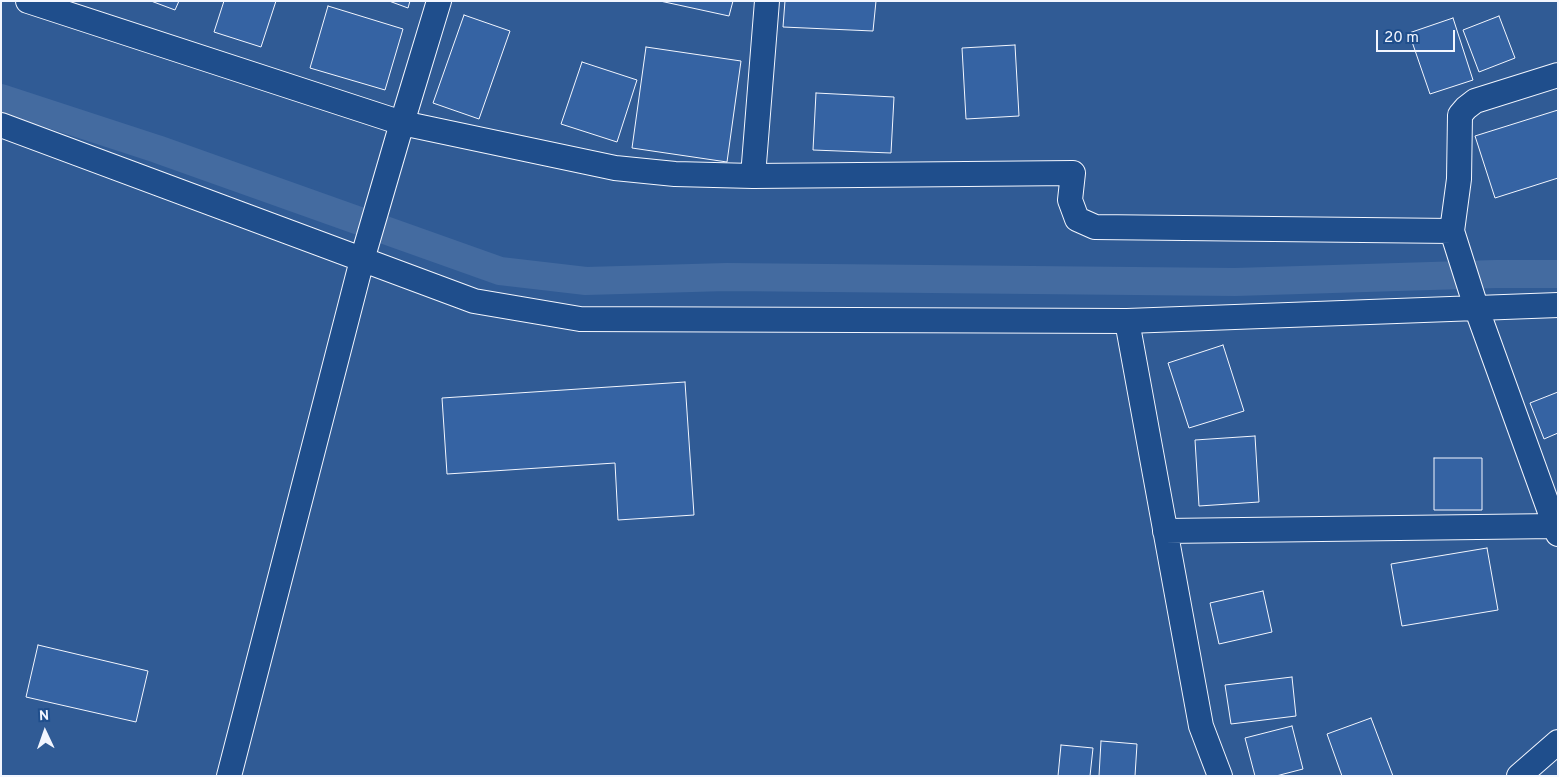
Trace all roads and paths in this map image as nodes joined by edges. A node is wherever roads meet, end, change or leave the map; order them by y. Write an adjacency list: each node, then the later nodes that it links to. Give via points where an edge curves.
1 (28, 1): 5 (street)
2 (439, 1): 5 (street)
3 (767, 1): 7 (street)
4 (1558, 75): 8 (street, via 1475,101 1460,115 1459,179)
5 (402, 123): 7 (street, via 615,168 675,174); 9 (street)
6 (1, 125): 9 (street)
7 (753, 176): 8 (street, via 1072,173 1070,200 1077,219 1095,227)
8 (1452, 231): 11 (street)
9 (362, 260): 12 (street, via 474,301 580,319); 16 (street)
10 (1558, 305): 11 (street)
11 (1476, 307): 12 (street); 13 (street)
12 (1127, 321): 14 (street)
13 (1556, 530): 14 (street)
14 (1165, 531): 17 (street, via 1201,726)
15 (1558, 742): 18 (street)
16 (229, 776)
17 (1220, 776)
18 (1519, 776)

